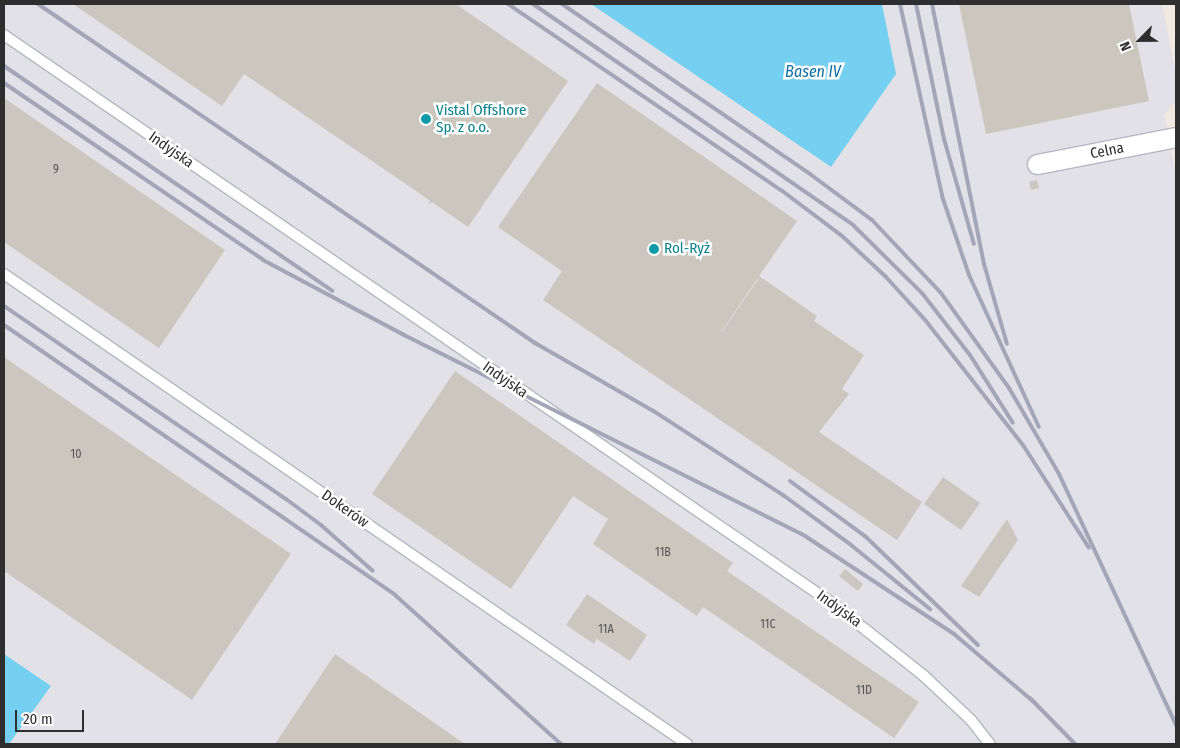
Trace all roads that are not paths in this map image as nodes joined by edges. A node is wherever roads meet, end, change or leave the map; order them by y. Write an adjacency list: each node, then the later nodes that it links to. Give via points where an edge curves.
1 (4, 35): 6 (lane, Indyjska, via 833,604 923,674 971,720)
2 (1176, 137): 3 (street, Celna)
3 (1037, 164)
4 (4, 274): 5 (lane, Dokerów)
5 (687, 744)
6 (990, 744)

